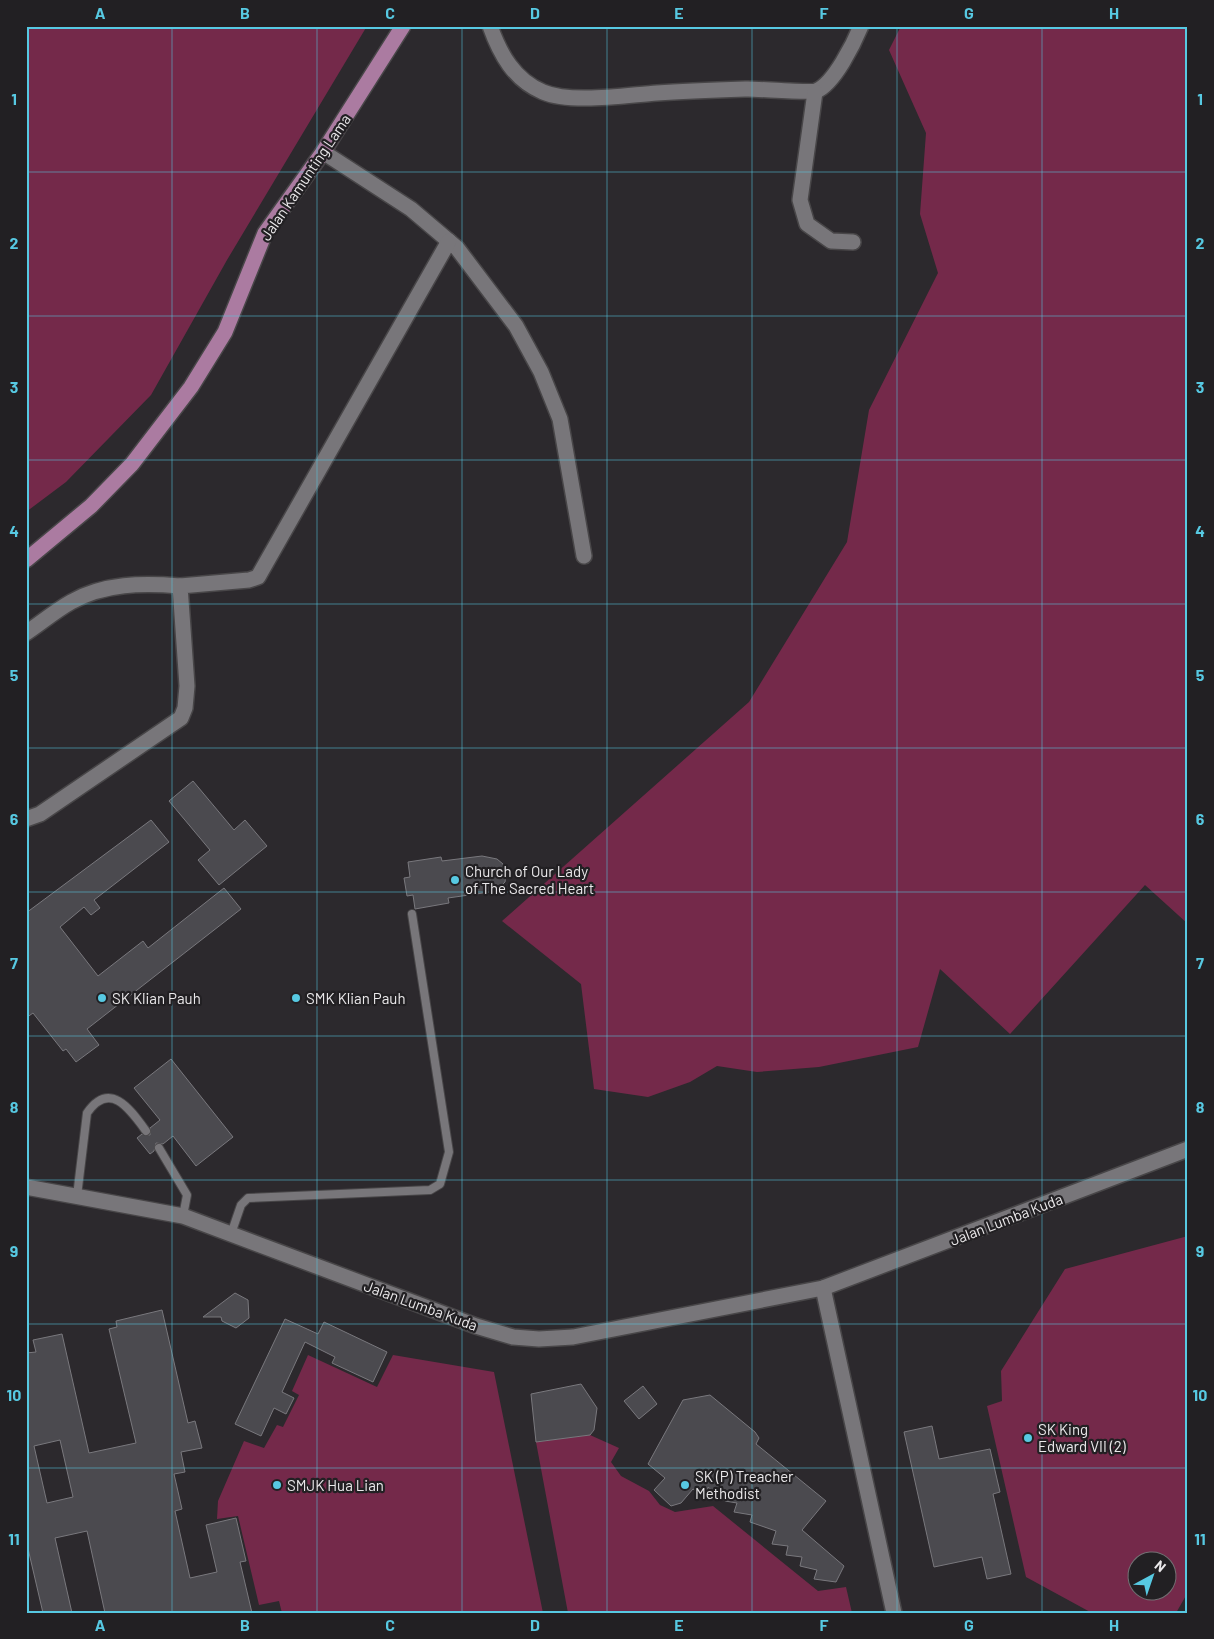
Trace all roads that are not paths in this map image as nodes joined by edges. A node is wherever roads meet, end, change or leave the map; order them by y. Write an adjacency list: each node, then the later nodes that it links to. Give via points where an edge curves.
1 (403, 26): 5 (main road, Jalan Kamunting Lama)
2 (490, 26): 4 (street, via 510,67 527,84 544,93 566,97 621,97 748,89)
3 (861, 26): 4 (street, via 854,43 826,84)
4 (815, 92): 7 (street, via 800,200 808,224 831,241)
5 (323, 152): 6 (street, via 411,209); 9 (main road, Jalan Kamunting Lama, via 265,233 225,332 191,387 132,464 91,506)
6 (449, 241): 8 (street, via 516,326 541,372 560,420); 10 (street, via 262,572 249,580)
7 (853, 242)
8 (584, 556)
9 (26, 560)
10 (180, 586): 11 (street, via 116,586 91,593 71,602); 12 (street, via 188,686 186,708 181,718 40,814)
11 (26, 633)
12 (26, 819)
13 (412, 914): 20 (lane, via 449,1152 440,1184 430,1190 248,1198 241,1205)
14 (146, 1131): 18 (lane, via 130,1109 119,1101 110,1097 92,1106 87,1113)
15 (159, 1148): 19 (lane, via 187,1195)
16 (1188, 1149): 21 (street, Jalan Lumba Kuda)
17 (26, 1187): 18 (street, Jalan Lumba Kuda)
18 (77, 1196): 19 (street, Jalan Lumba Kuda)
19 (183, 1216): 20 (street, Jalan Lumba Kuda)
20 (231, 1234): 21 (street, Jalan Lumba Kuda, via 513,1337 573,1337)
21 (824, 1288): 22 (street)
22 (894, 1613)

